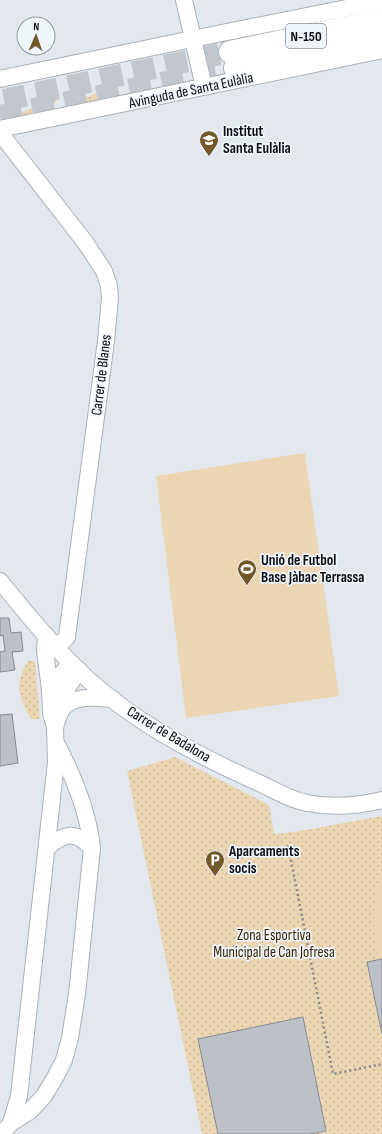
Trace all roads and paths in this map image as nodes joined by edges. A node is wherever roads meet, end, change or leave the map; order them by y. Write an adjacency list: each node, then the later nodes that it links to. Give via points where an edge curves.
1 (184, 0): 5 (street)
2 (382, 1): 5 (street)
3 (382, 20): 4 (main road, N-150, via 232,60)
4 (382, 37)
5 (192, 39): 7 (street); 8 (street)
6 (382, 50): 8 (street, Avinguda de Santa Eulàlia)
7 (0, 79)
8 (204, 87): 9 (street, Avinguda de Santa Eulàlia)
9 (0, 129)
10 (0, 133): 12 (street, Carrer de Blanes, via 85,242 104,271 109,286 106,341 67,637)
11 (0, 581): 12 (street, Carrer de Badalona)
12 (52, 641): 13 (street, Carrer de Badalona); 14 (street, via 45,651)
13 (75, 667): 14 (street, via 56,680); 15 (street, Carrer de Badalona); 16 (street, via 61,701)
14 (50, 690): 17 (street)
15 (113, 699): 16 (street, via 80,698 68,703); 18 (street, Carrer de Badalona, via 141,720 195,751 290,798 306,803 340,806)
16 (61, 710): 17 (street)
17 (55, 734): 20 (street, via 56,762); 21 (street, via 86,812)
18 (382, 800)
19 (288, 845): 22 (path, via 333,1074)
20 (47, 848): 21 (street, via 67,835 82,839); 23 (street, via 19,1096)
21 (92, 848): 23 (street, via 77,994 64,1060 44,1096 30,1111)
22 (382, 1064)
23 (7, 1128)

